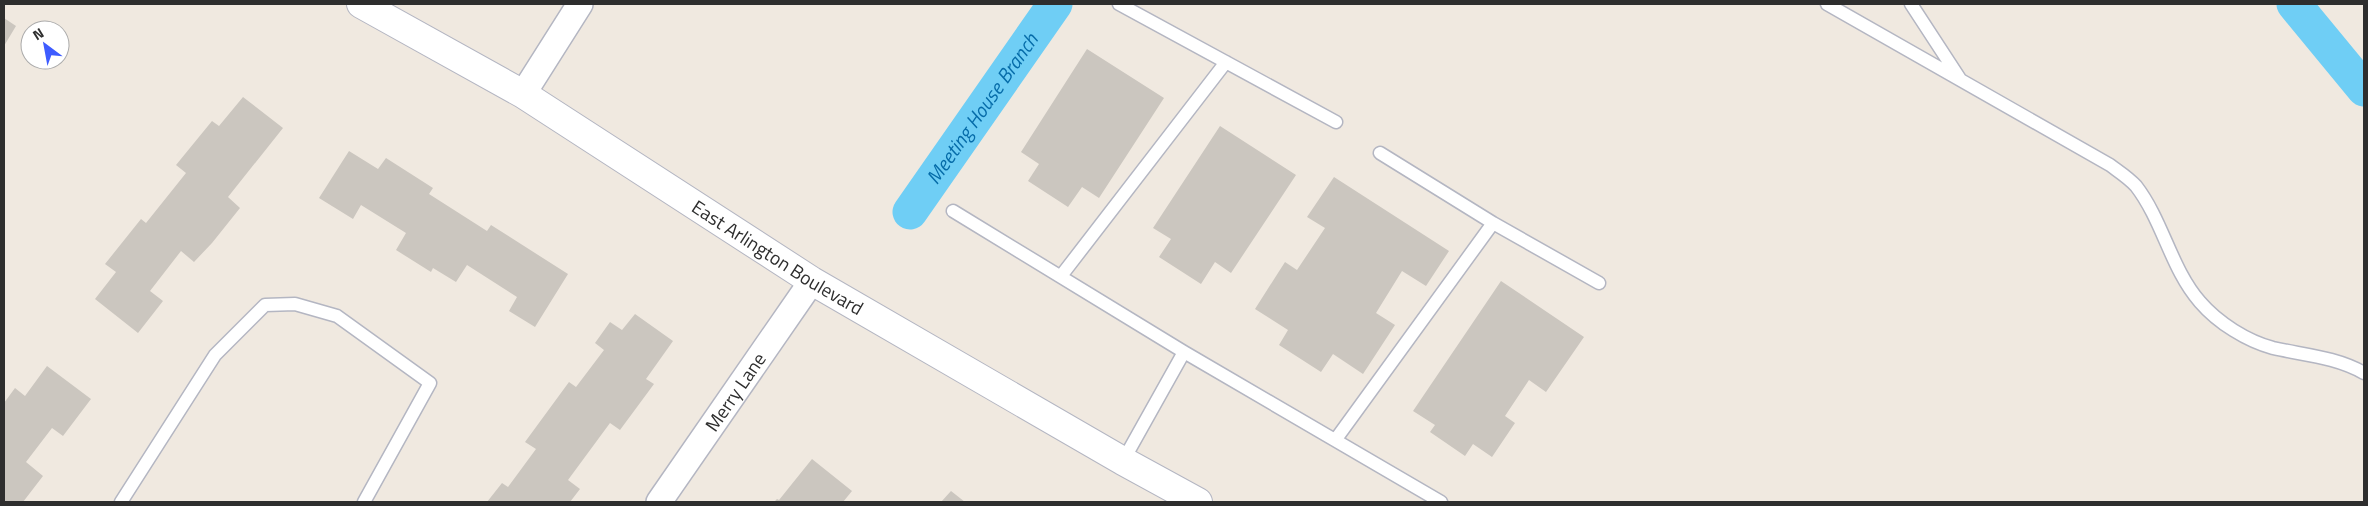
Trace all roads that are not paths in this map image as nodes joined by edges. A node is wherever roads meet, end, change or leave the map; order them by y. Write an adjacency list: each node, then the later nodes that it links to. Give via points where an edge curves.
1 (361, 4): 8 (main road, East Arlington Boulevard)
2 (580, 4): 8 (street)
3 (1119, 4): 6 (lane)
4 (1827, 4): 7 (lane)
5 (1911, 4): 7 (lane)
6 (1226, 62): 9 (lane); 13 (lane)
7 (1962, 81): 17 (lane, via 2110,165 2135,185 2200,303 2237,333 2272,348 2316,355)
8 (523, 94): 14 (main road, East Arlington Boulevard)
9 (1336, 122)
10 (1380, 153): 12 (lane)
11 (953, 211): 13 (lane)
12 (1493, 223): 15 (lane); 18 (lane)
13 (1062, 276): 16 (lane)
14 (812, 281): 19 (main road, East Arlington Boulevard); 22 (street, Merry Lane)
15 (1599, 283)
16 (1184, 352): 18 (lane); 19 (lane)
17 (2364, 373)
18 (1336, 439): 24 (lane)
19 (1122, 461): 23 (main road, East Arlington Boulevard)
20 (121, 502): 21 (lane, via 215,355 265,305 295,304 337,316 430,383)
21 (366, 502)
22 (659, 502)
23 (1198, 502)
24 (1441, 502)

